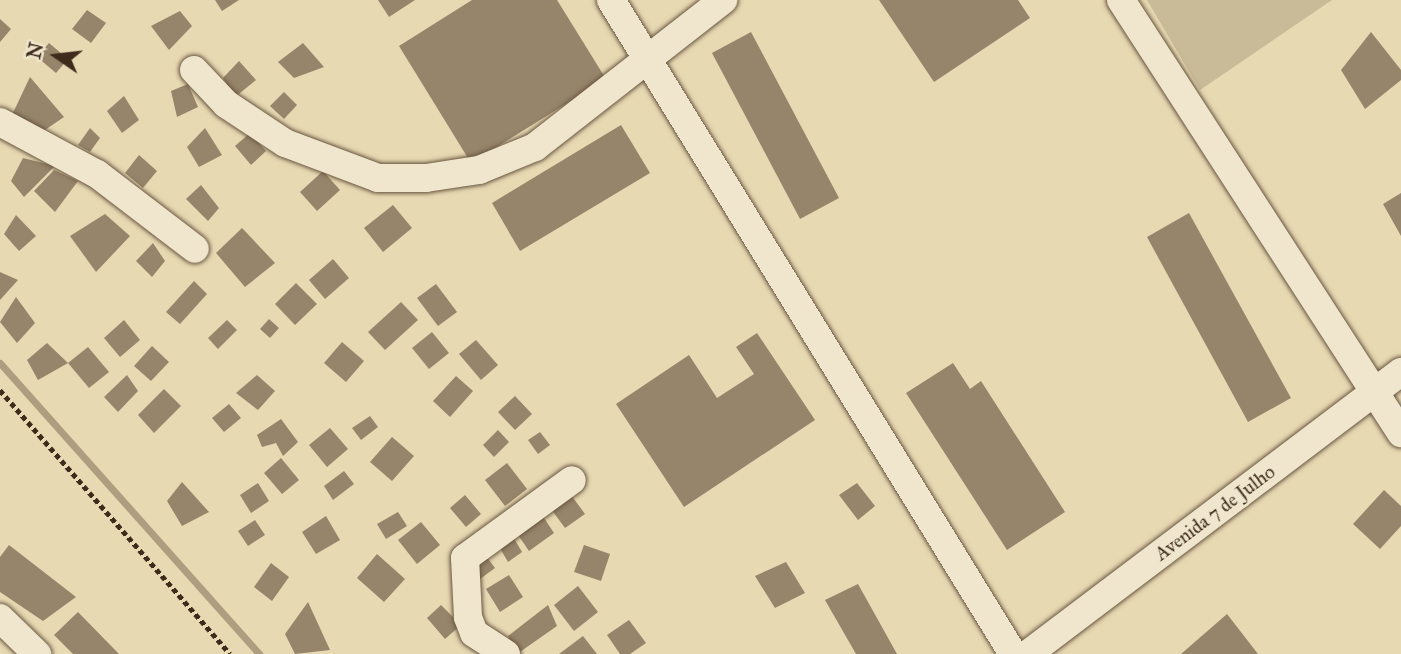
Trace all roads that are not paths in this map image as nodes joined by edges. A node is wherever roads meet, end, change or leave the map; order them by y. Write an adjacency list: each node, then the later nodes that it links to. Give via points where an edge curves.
1 (611, 0): 4 (street)
2 (723, 0): 4 (street)
3 (1121, 0): 9 (street)
4 (649, 62): 5 (street, via 535,148 479,170 426,178 378,178 285,144 226,104); 15 (street)
5 (194, 70)
6 (0, 122): 7 (street, via 97,174)
7 (195, 249)
8 (1401, 372): 9 (street, Avenida 7 de Julho)
9 (1375, 392): 10 (street); 16 (street, Avenida 7 de Julho)
10 (1401, 433)
11 (572, 480): 14 (street, via 465,558 468,617 474,633)
12 (0, 618): 13 (street)
13 (37, 654)
14 (506, 654)
15 (1013, 654)
16 (1028, 654)

